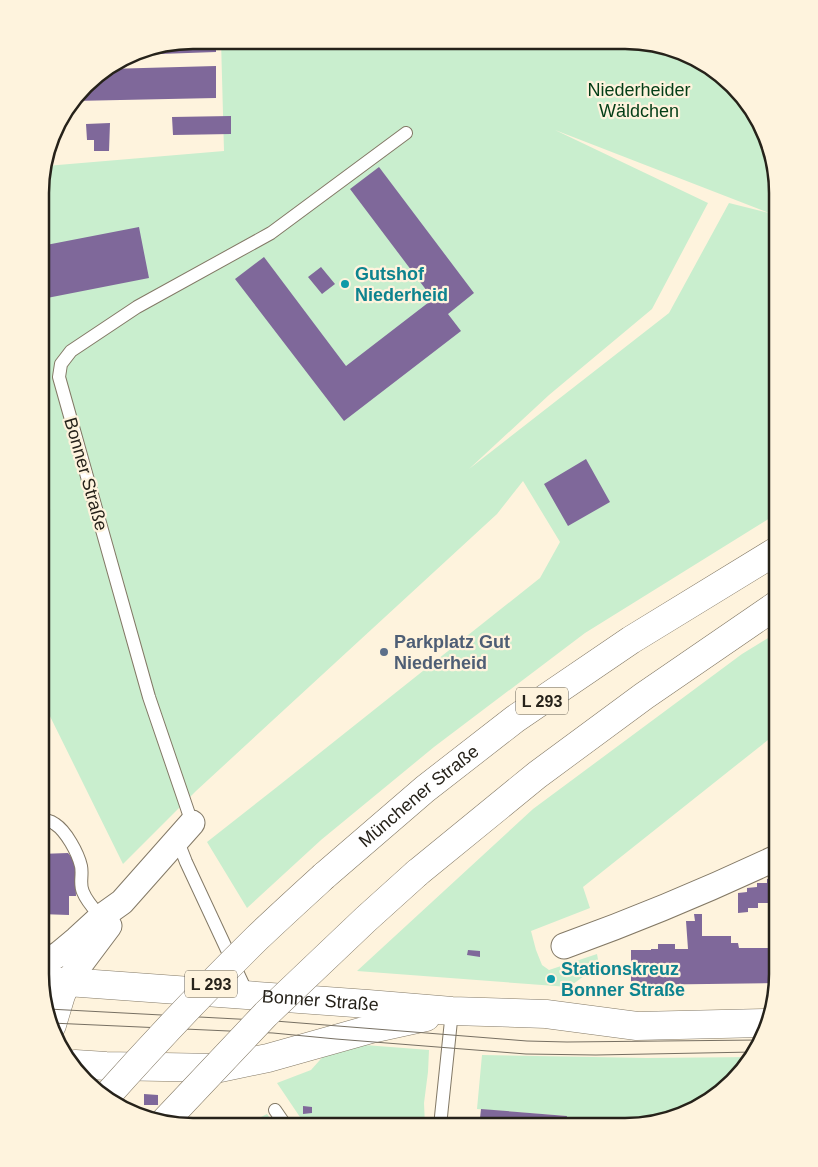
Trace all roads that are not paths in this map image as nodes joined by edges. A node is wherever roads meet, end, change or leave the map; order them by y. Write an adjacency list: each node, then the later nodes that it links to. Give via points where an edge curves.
1 (406, 133): 5 (lane, Bonner Straße, via 271,233 137,307 71,351 61,364 59,377)
2 (769, 556): 18 (main road, Münchener Straße / L 293, bridge, via 631,640 515,719 425,789 257,938)
3 (769, 610): 20 (main road, bridge, via 537,774 417,873 266,1014)
4 (49, 821): 8 (lane, via 64,833 78,856 82,891)
5 (185, 831): 7 (street); 12 (lane, Bonner Straße, via 186,862)
6 (769, 861): 9 (street)
7 (122, 902): 8 (street); 11 (street, via 110,923)
8 (101, 917): 10 (street)
9 (564, 946)
10 (49, 960)
11 (55, 982): 12 (main road, Bonner Straße); 14 (main road, via 60,995)
12 (258, 996): 13 (main road, Bonner Straße)
13 (452, 1011): 15 (main road, Bonner Straße, via 546,1014 637,1026); 17 (main road, Bonner Straße, via 220,1068); 22 (lane)
14 (55, 1014)
15 (761, 1023)
16 (83, 1067): 17 (main road, Bonner Straße)
17 (97, 1072)
18 (111, 1092)
19 (275, 1110): 21 (lane)
20 (170, 1116)
21 (280, 1118)
22 (441, 1118)

